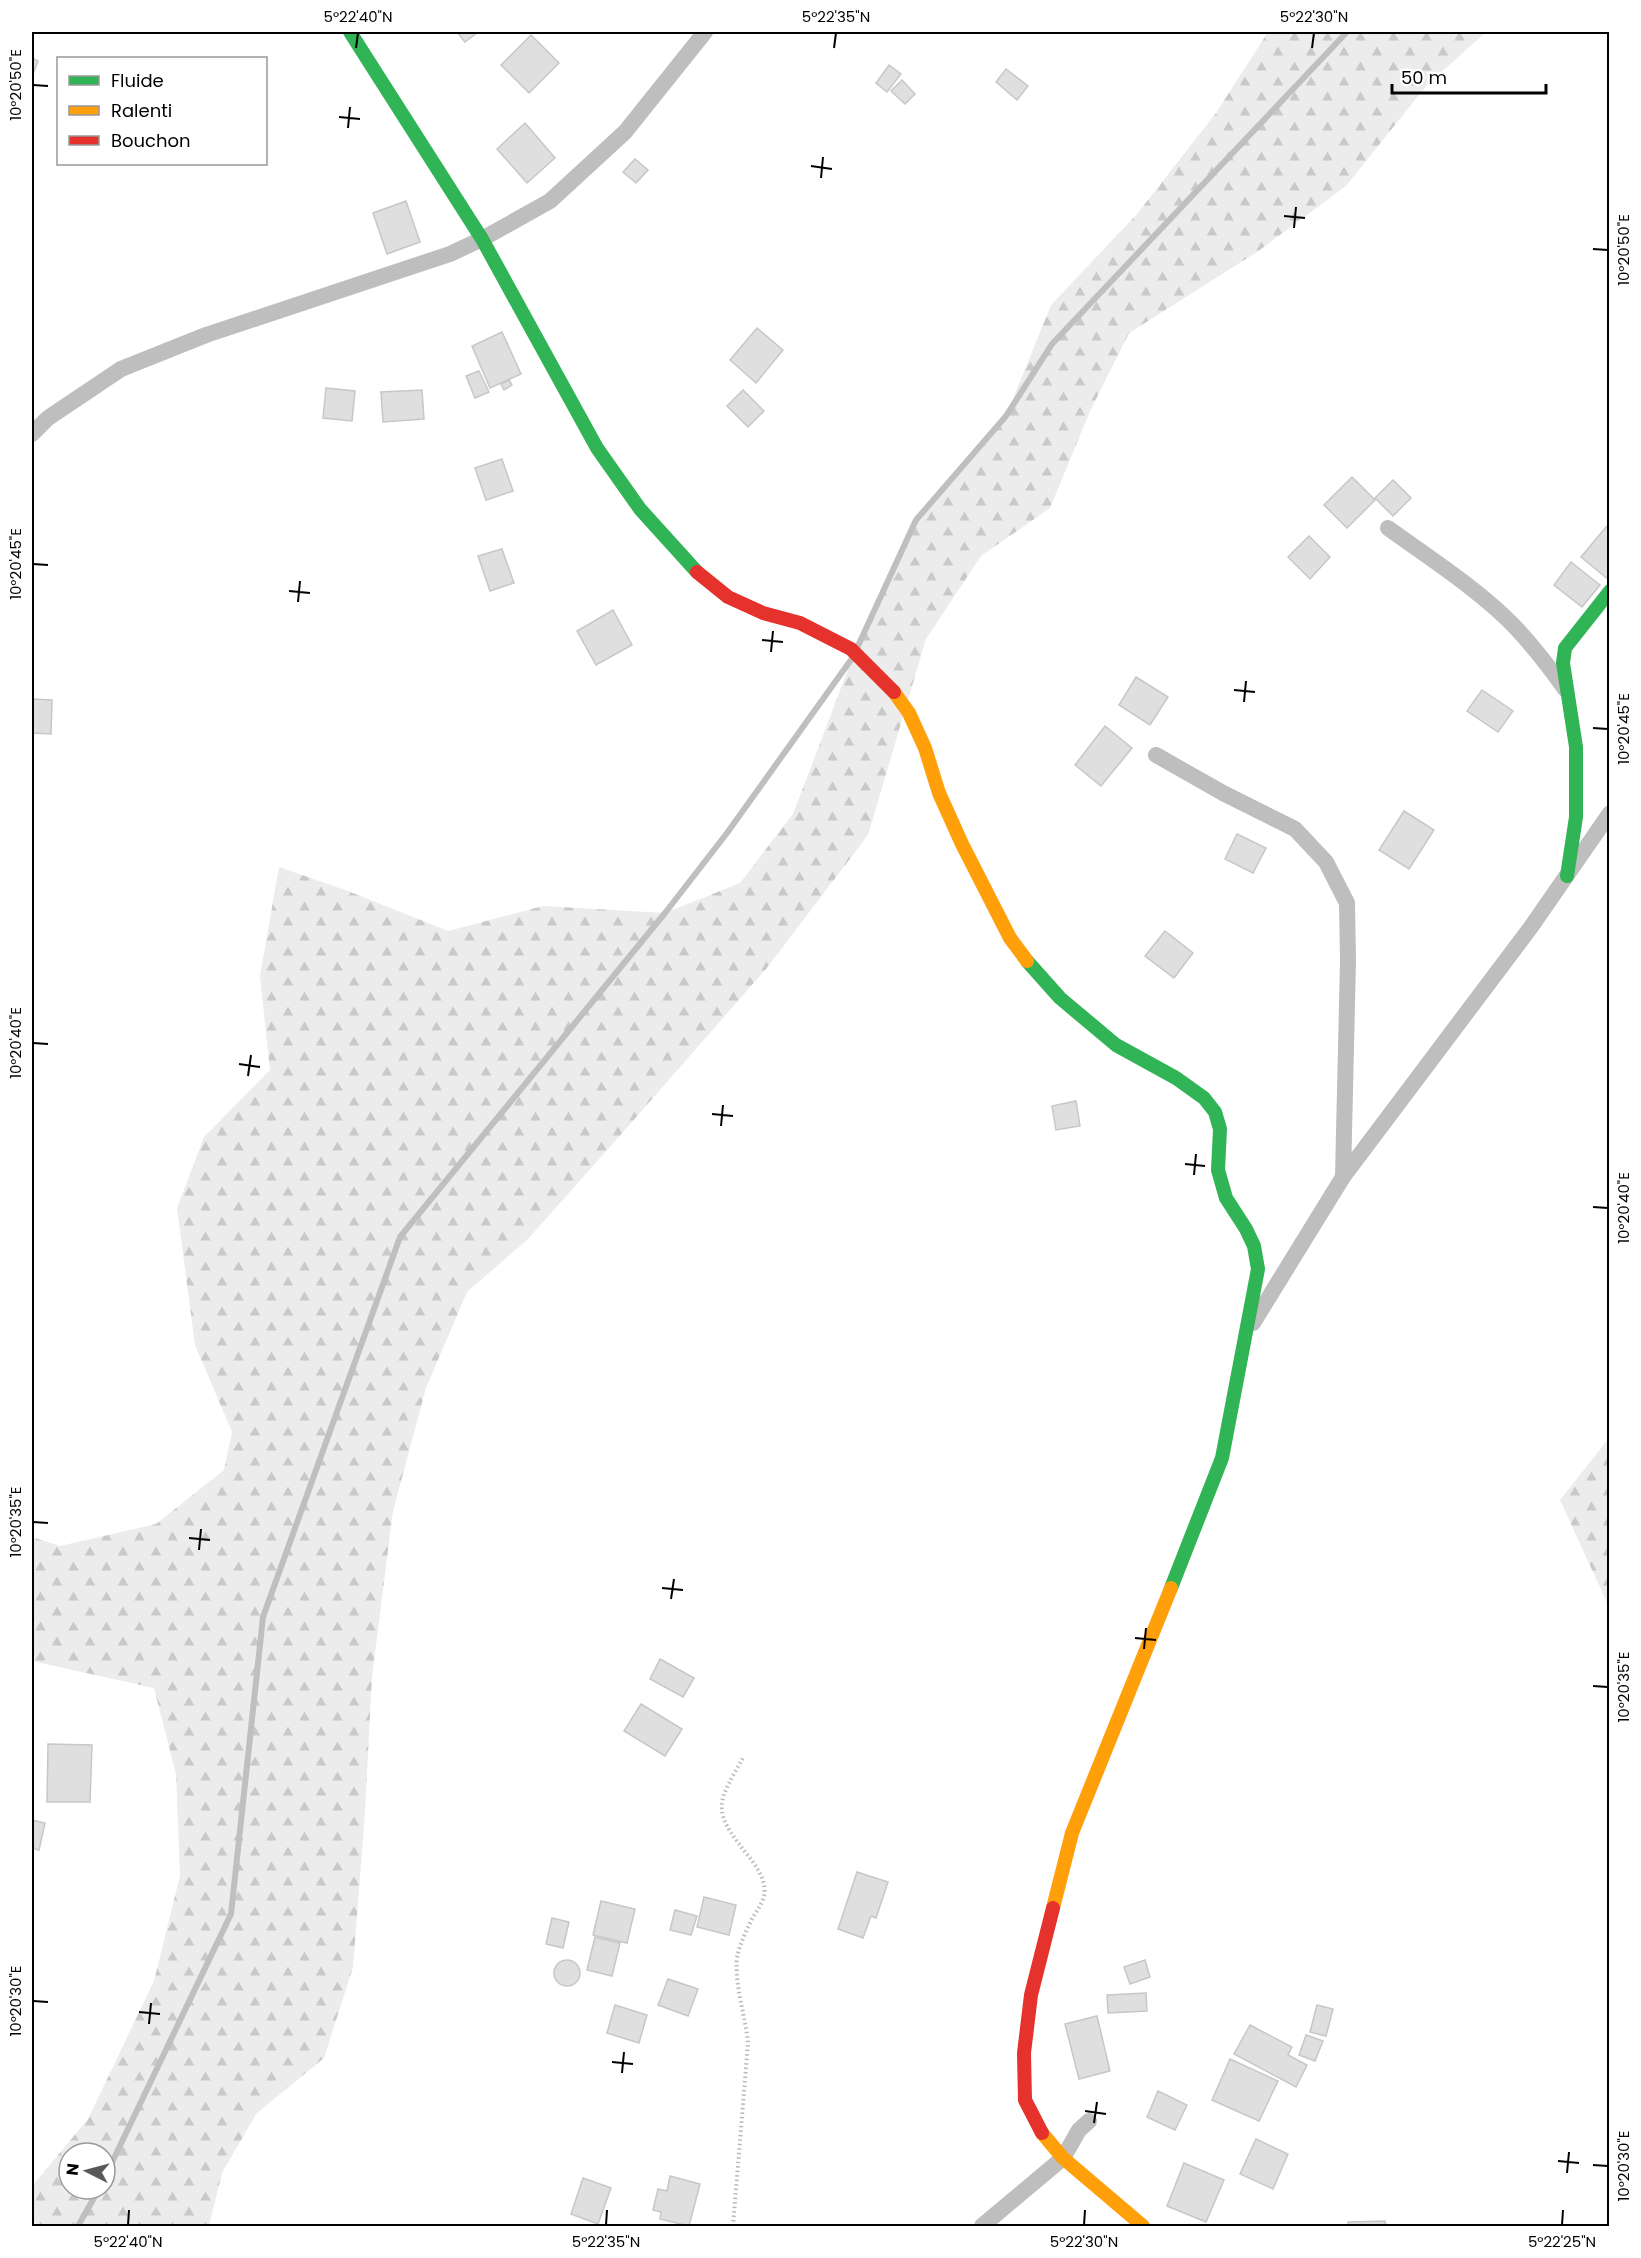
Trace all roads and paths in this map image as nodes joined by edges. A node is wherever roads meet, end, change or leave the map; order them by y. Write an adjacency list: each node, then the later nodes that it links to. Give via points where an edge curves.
1 (350, 32): 3 (street)
2 (705, 32): 3 (street, via 616,140 550,201)
3 (482, 239): 4 (street, via 450,254 206,335 121,369 48,418); 12 (street, via 597,448 640,509 698,573 728,597 763,613 800,623 851,649 890,686 925,748 939,793 967,854 1010,938 1032,967 1060,998 1116,1045 1176,1078 1204,1098 1215,1112 1220,1129 1218,1170 1226,1198 1254,1246 1258,1269)
4 (32, 434)
5 (1388, 528): 7 (street, via 1466,583 1507,619)
6 (1610, 591): 7 (street, via 1565,648)
7 (1566, 689): 10 (street, via 1576,747 1576,817)
8 (1156, 755): 11 (street, via 1295,829 1326,862 1347,903)
9 (1610, 813): 10 (street)
10 (1567, 876): 11 (street)
11 (1343, 1176): 12 (street)
12 (1247, 1331): 15 (street, via 1222,1458 1072,1833 1031,1995 1024,2053 1025,2100 1040,2130)
13 (744, 1756): 16 (path, via 721,1803 723,1819 755,1865 764,1886 763,1902 738,1954 739,1993 748,2043)
14 (1089, 2121): 15 (street, via 1079,2130)
15 (1063, 2158): 17 (street); 18 (street)
16 (733, 2226)
17 (982, 2226)
18 (1143, 2226)

